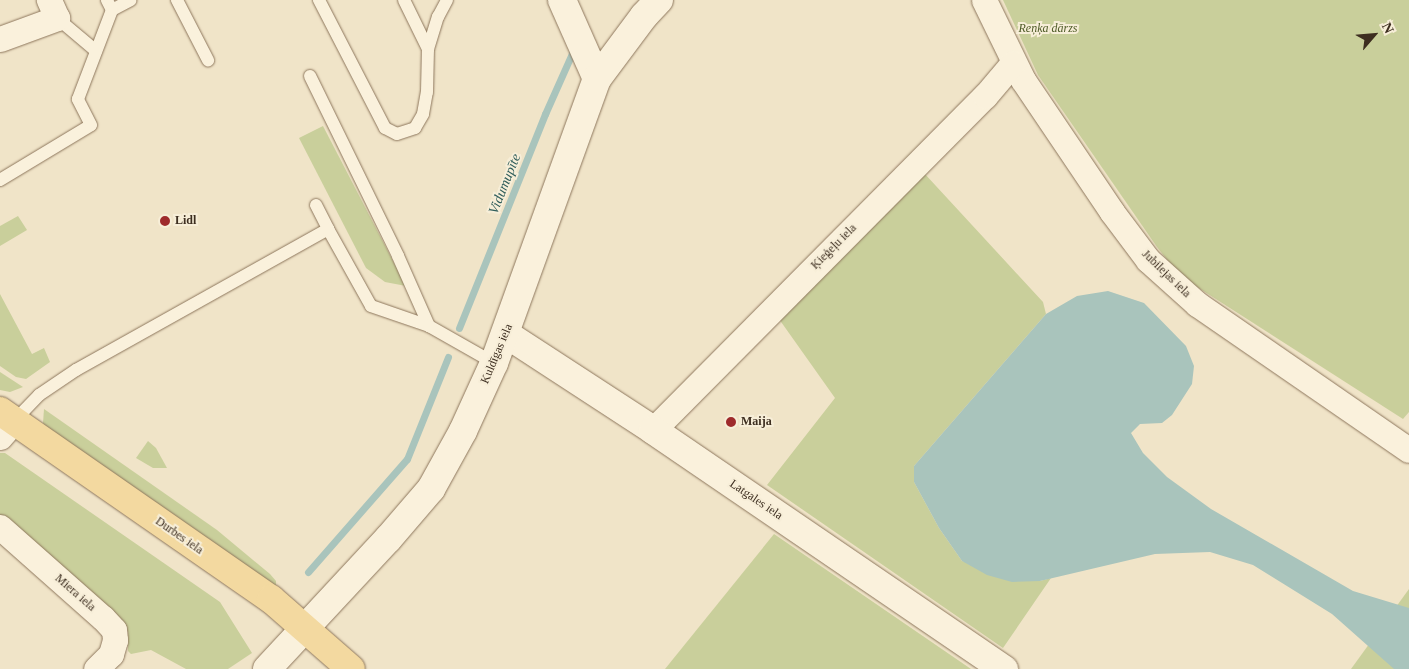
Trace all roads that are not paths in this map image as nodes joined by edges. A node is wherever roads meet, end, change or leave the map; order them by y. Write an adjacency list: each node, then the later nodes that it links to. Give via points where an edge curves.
1 (131, 0): 9 (lane)
2 (177, 0): 14 (lane)
3 (319, 0): 12 (lane, via 385,128 397,134 414,128 423,114)
4 (404, 0): 12 (lane)
5 (447, 0): 12 (lane)
6 (562, 0): 17 (street)
7 (659, 0): 17 (street, Kuldīgas iela)
8 (984, 0): 15 (street, Jubilejas iela)
9 (109, 5): 13 (lane)
10 (53, 9): 11 (street); 13 (lane)
11 (0, 39)
12 (428, 49)
13 (96, 51): 18 (lane, via 78,98 91,126)
14 (208, 60)
15 (1013, 63): 25 (street, Ķieģeļu iela, via 985,96); 26 (street, Jubilejas iela, via 1112,212 1148,260 1197,304)
16 (310, 76): 21 (lane)
17 (597, 79): 22 (street, Kuldīgas iela)
18 (0, 180)
19 (316, 205): 20 (lane)
20 (328, 229): 21 (lane, via 371,306); 24 (lane, via 76,370 39,394)
21 (429, 326): 23 (lane)
22 (506, 334): 23 (street, Kuldīgas iela); 25 (street, Latgales iela)
23 (494, 363): 28 (street, Kuldīgas iela, via 463,431 431,489)
24 (5, 423): 28 (main road, Durbes iela, via 271,599)
25 (653, 430): 32 (street, Latgales iela)
26 (1409, 450)
27 (0, 526): 29 (street, Miera iela, via 114,630 111,654)
28 (304, 628): 30 (street, Kuldīgas iela); 31 (main road, Durbes iela)
29 (96, 669)
30 (267, 669)
31 (351, 669)
32 (1004, 669)

